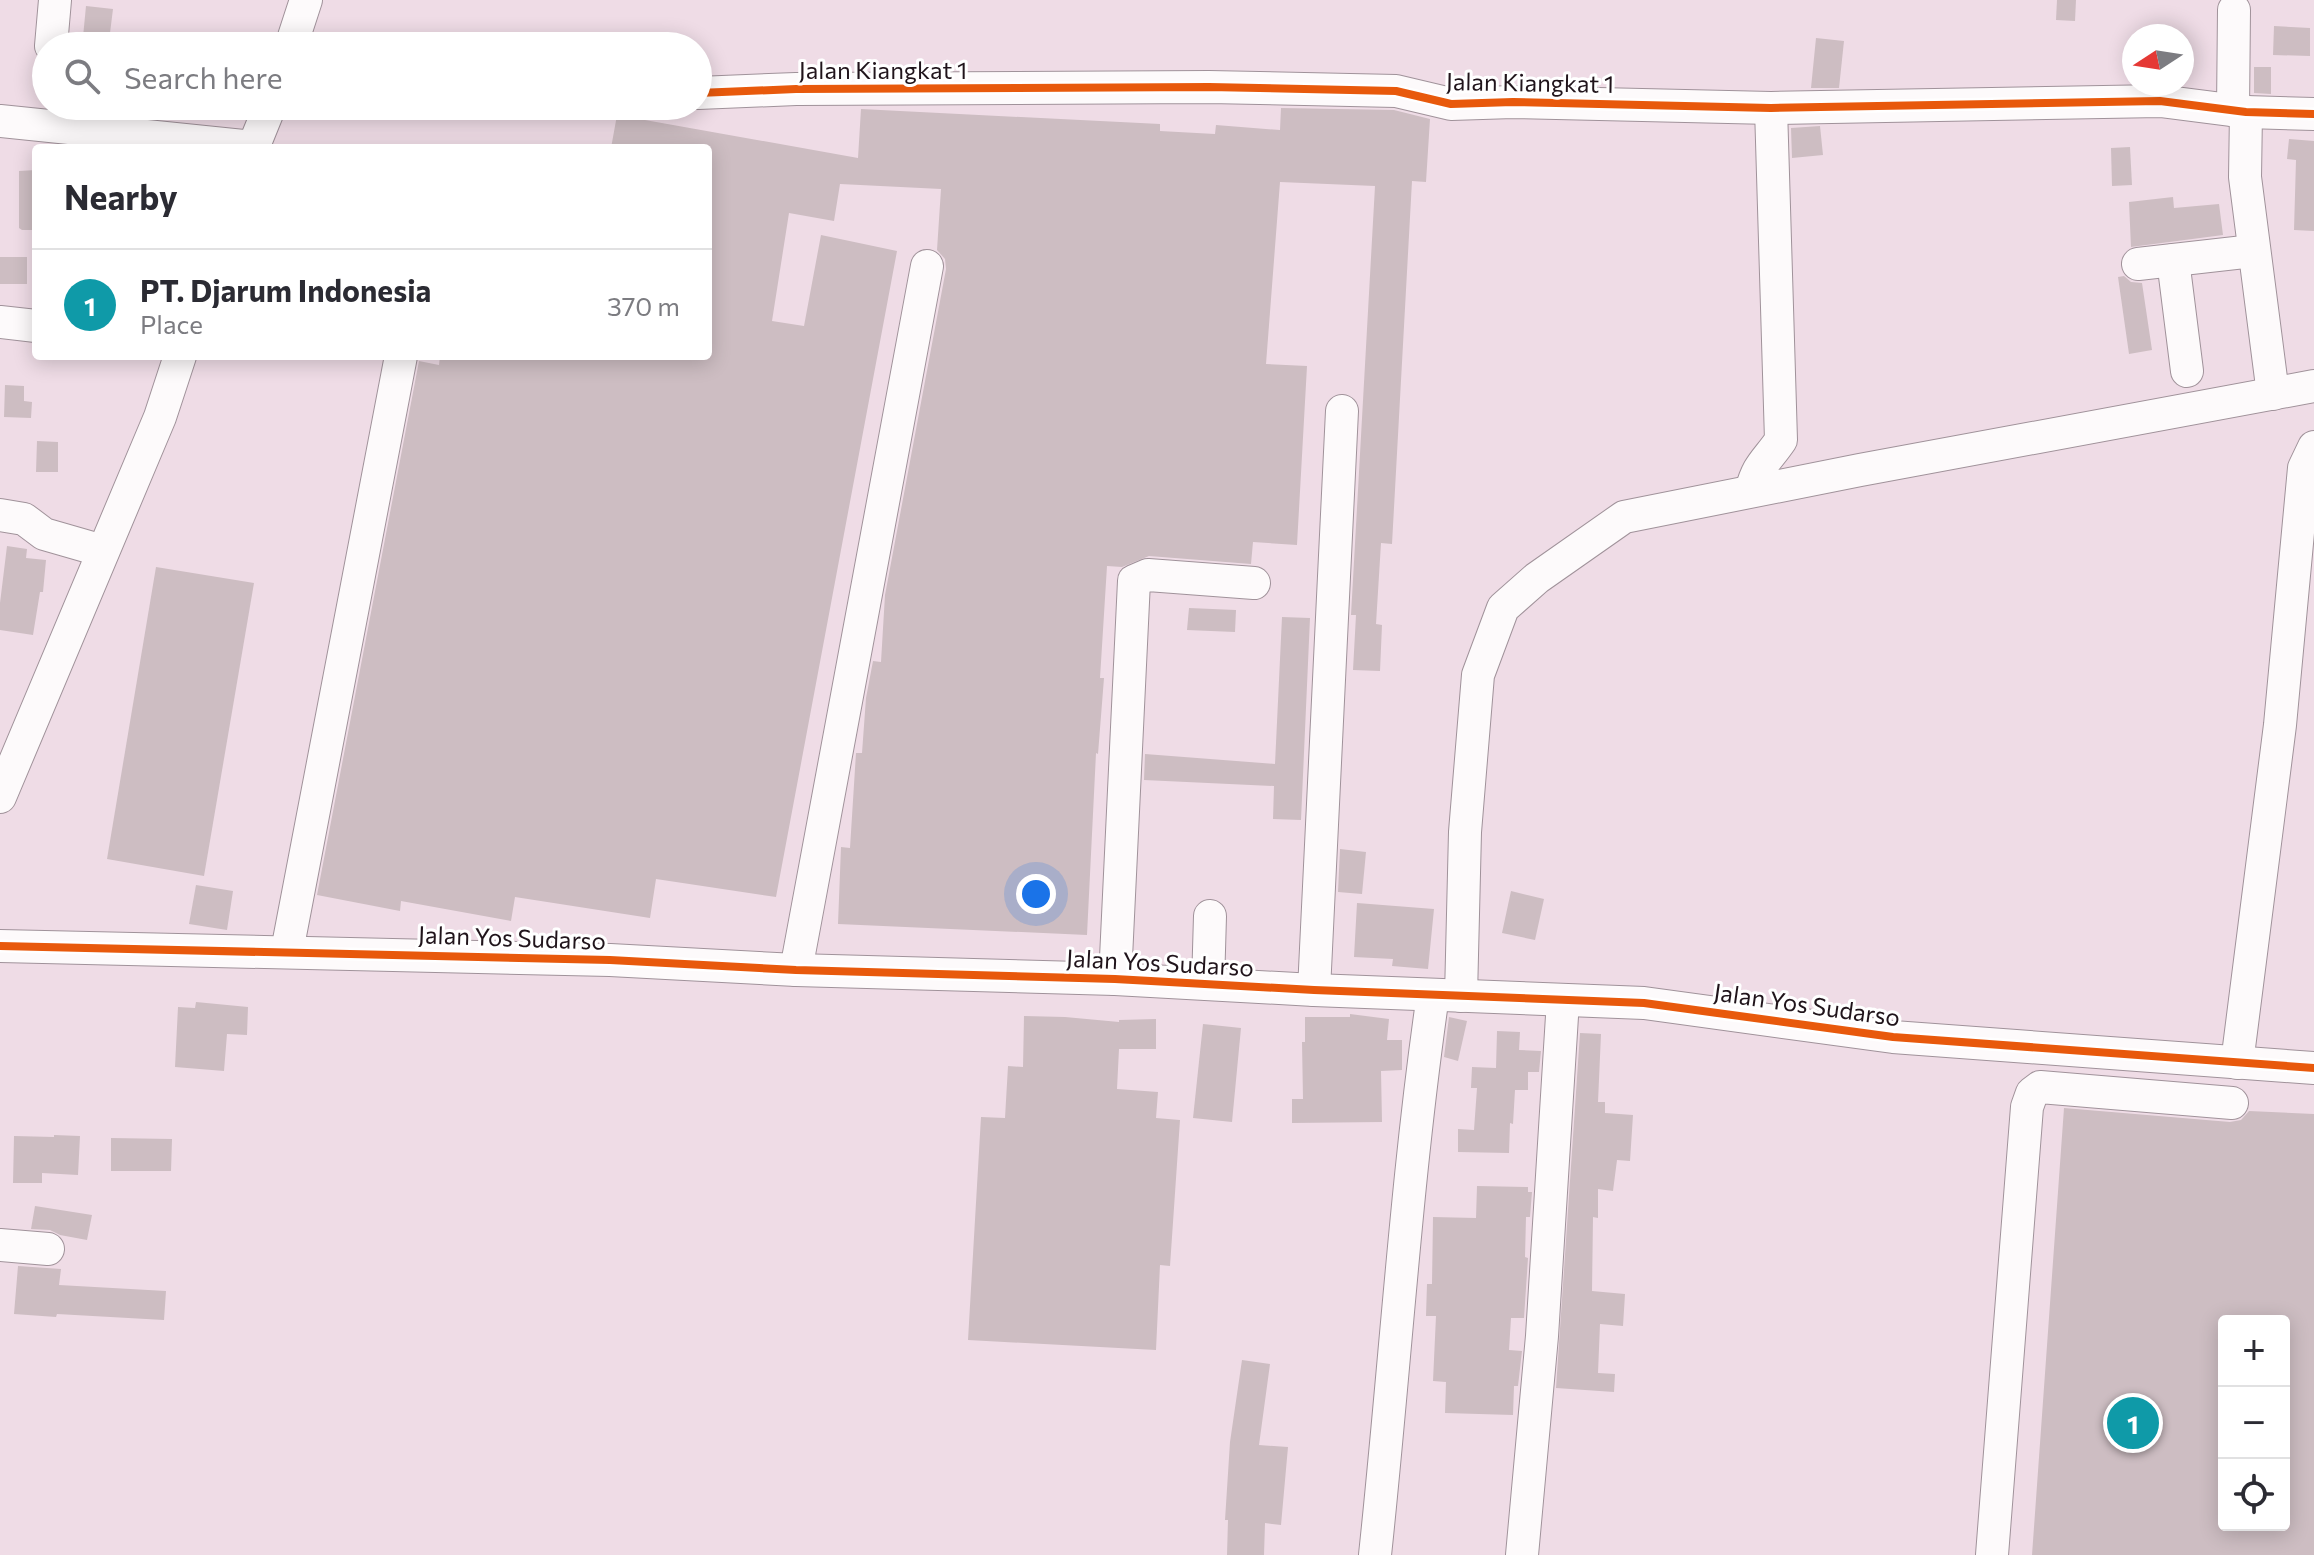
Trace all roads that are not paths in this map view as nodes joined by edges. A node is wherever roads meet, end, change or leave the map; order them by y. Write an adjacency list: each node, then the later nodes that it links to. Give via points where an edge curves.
1 (55, 0): 4 (street)
2 (306, 0): 5 (street)
3 (2234, 10): 8 (street)
4 (52, 32)
5 (296, 32)
6 (712, 92): 7 (street, Jalan Kiangkat 1, via 1239,88 1396,91 1451,104)
7 (1771, 108): 8 (street, Jalan Kiangkat 1, via 2160,101); 29 (street, via 1781,440 1757,468)
8 (2240, 111): 9 (street, Jalan Kiangkat 1); 16 (street)
9 (2314, 114)
10 (32, 118): 13 (street)
11 (66, 120): 14 (street)
12 (264, 120): 15 (street)
13 (0, 121)
14 (226, 144)
15 (255, 144)
16 (2253, 251): 17 (street); 26 (street)
17 (2173, 260): 18 (street); 24 (street)
18 (2138, 264)
19 (927, 266): 37 (street)
20 (0, 322): 21 (street)
21 (32, 326)
22 (179, 360): 31 (street)
23 (400, 360): 36 (street)
24 (2187, 371)
25 (2314, 386): 26 (street)
26 (2273, 394): 29 (street)
27 (1342, 411): 40 (street)
28 (2314, 447): 43 (street, via 2304,468 2280,725)
29 (1751, 491): 41 (street, via 1624,517 1503,608 1478,675)
30 (0, 515): 31 (street, via 24,519 44,534)
31 (103, 551): 33 (street)
32 (1254, 583): 38 (street, via 1148,575 1134,581)
33 (0, 797)
34 (1210, 916): 39 (street)
35 (0, 946): 36 (street, Jalan Yos Sudarso)
36 (287, 951): 37 (street, Jalan Yos Sudarso)
37 (796, 970): 38 (street, Jalan Yos Sudarso)
38 (1115, 979): 39 (street, Jalan Yos Sudarso)
39 (1208, 984): 40 (street, Jalan Yos Sudarso)
40 (1314, 990): 41 (street, Jalan Yos Sudarso)
41 (1447, 995): 42 (street, Jalan Yos Sudarso); 48 (street, via 1416,1112)
42 (1563, 1000): 43 (street, Jalan Yos Sudarso, via 1644,1003 1893,1037); 49 (street)
43 (2237, 1063): 44 (street, Jalan Yos Sudarso)
44 (2314, 1068)
45 (2232, 1103): 50 (street, via 2040,1087 2032,1093)
46 (5, 1246): 47 (street)
47 (48, 1249)
48 (1375, 1555)
49 (1522, 1555)
50 (1992, 1555)

